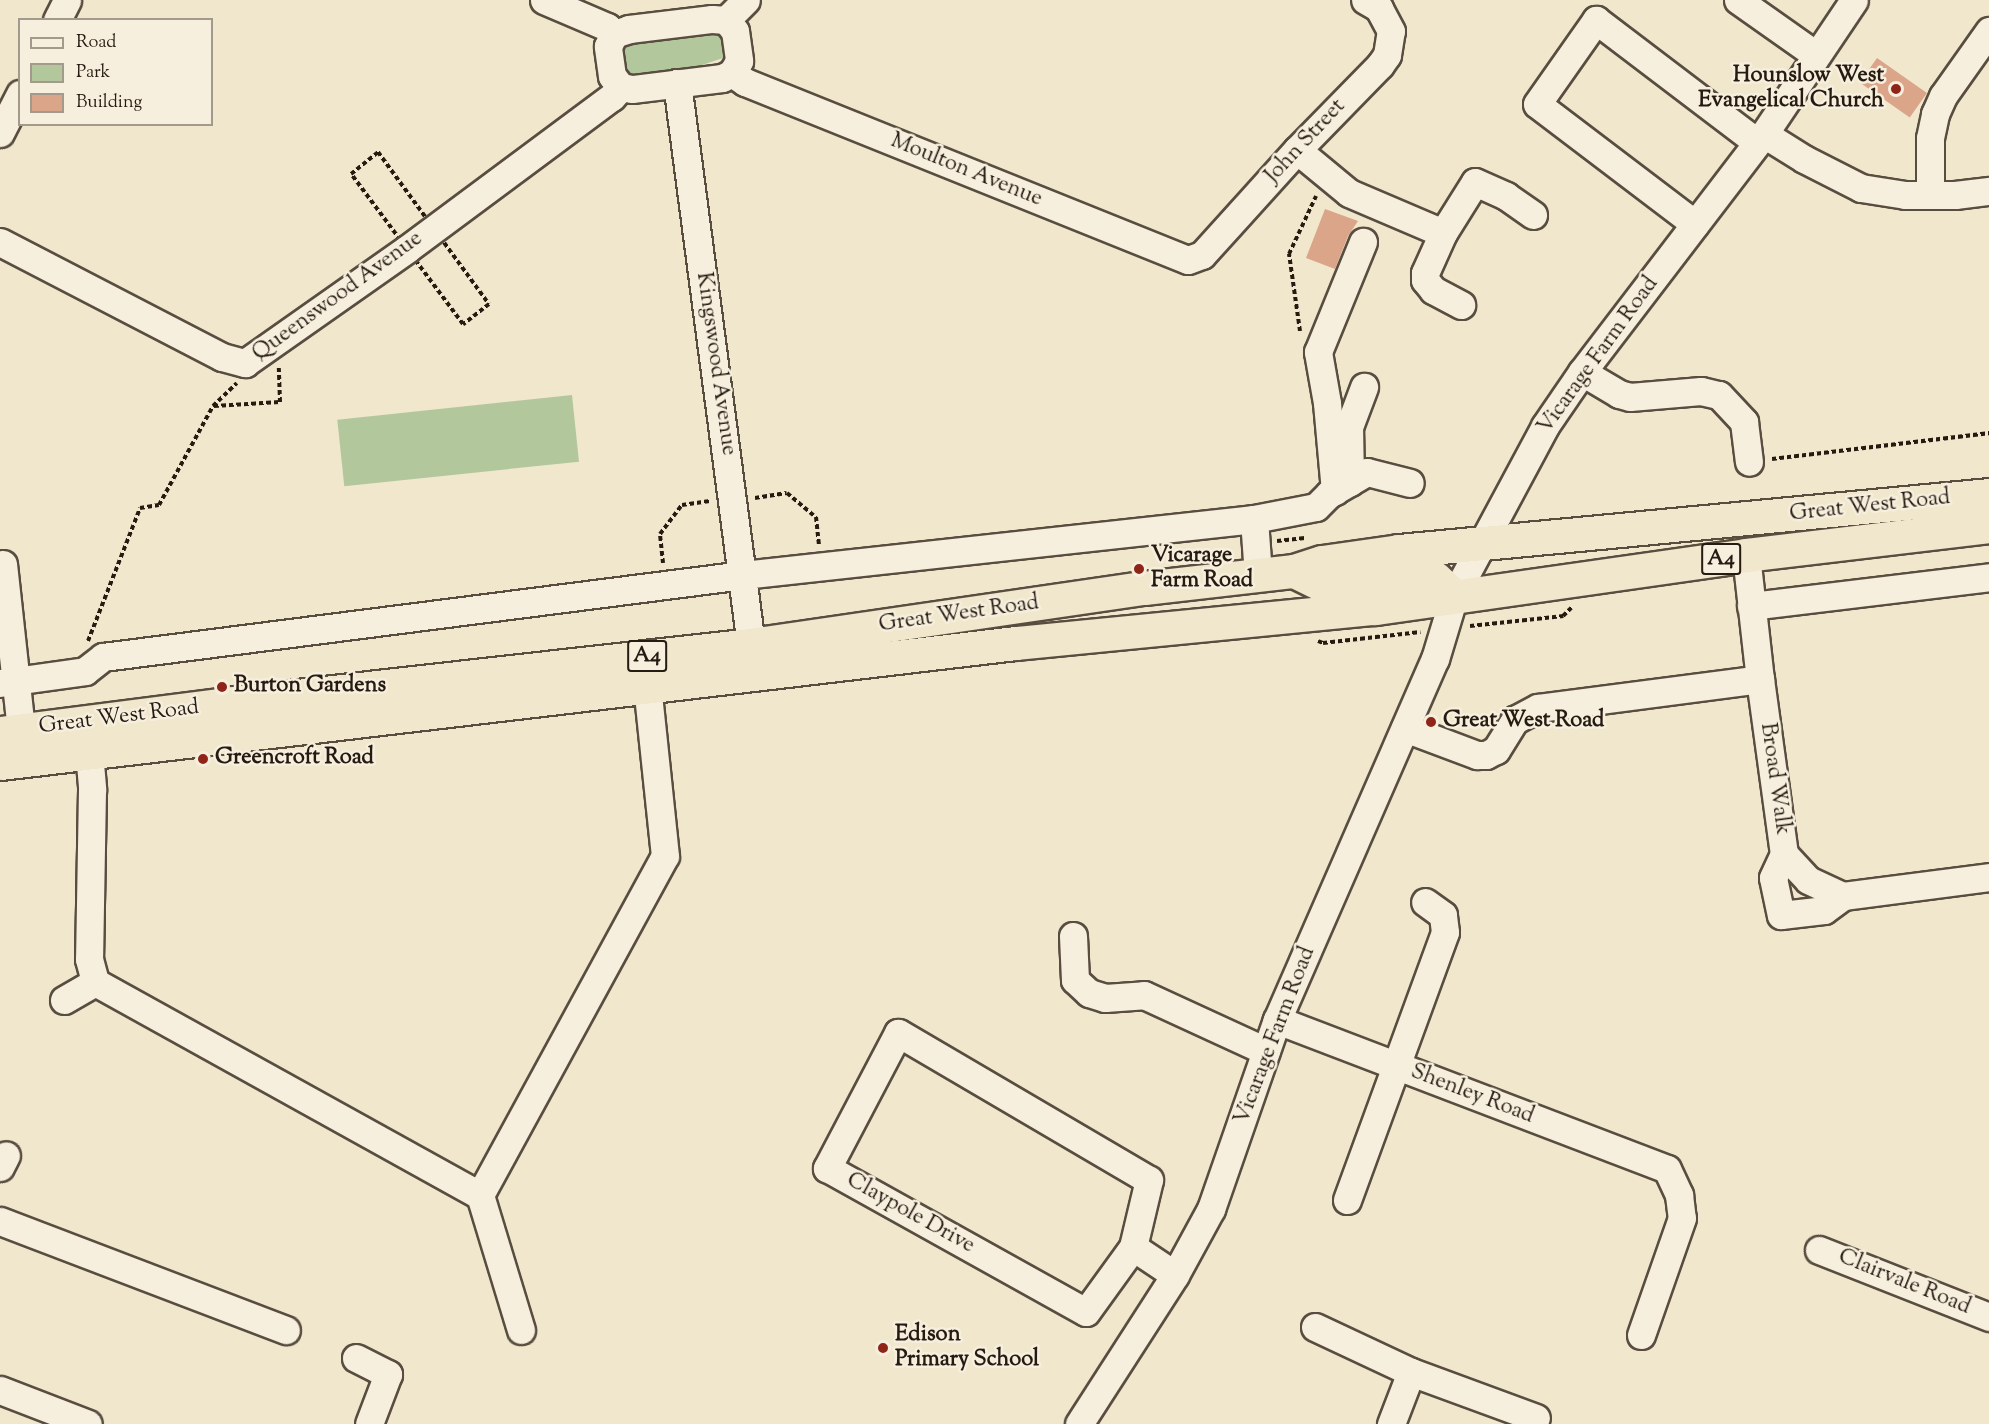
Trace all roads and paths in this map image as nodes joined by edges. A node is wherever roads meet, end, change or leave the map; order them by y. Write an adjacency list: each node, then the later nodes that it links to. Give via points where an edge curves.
1 (66, 0): 7 (street)
2 (544, 0): 10 (street, via 607,27)
3 (746, 0): 8 (street)
4 (1365, 0): 18 (street, John Street, via 1388,21 1391,42 1380,65)
5 (1738, 0): 11 (street)
6 (1854, 0): 11 (street, Vicarage Farm Road)
7 (58, 18)
8 (726, 20): 10 (street, via 629,29); 12 (street, via 735,31 739,61)
9 (1989, 31): 20 (street, via 1943,96 1935,114 1930,138)
10 (614, 34): 14 (street, via 608,46 612,76)
11 (1816, 55): 17 (street, Vicarage Farm Road)
12 (732, 73): 13 (street, via 722,78); 26 (street, Moulton Avenue, via 745,82 1188,260)
13 (676, 83): 14 (street); 38 (street, Kingswood Avenue)
14 (621, 87): 28 (street, Queenswood Avenue)
15 (18, 98): 16 (street)
16 (0, 133)
17 (1760, 138): 20 (street, via 1861,188 1905,195); 22 (street, Vicarage Farm Road); 22 (street, via 1596,20 1538,104)
18 (1297, 150): 23 (street, via 1349,193); 26 (street, John Street)
19 (1989, 191): 20 (street)
20 (1930, 194)
21 (1533, 215): 23 (street, via 1506,195 1475,182)
22 (1695, 224): 30 (street, Vicarage Farm Road)
23 (1443, 233): 27 (street, via 1425,280 1434,290)
24 (0, 242): 29 (street, Queenswood Avenue, via 222,357)
25 (1363, 242): 36 (street, via 1318,352)
26 (1202, 255)
27 (1461, 305)
28 (277, 343): 29 (street, Queenswood Avenue); 32 (path, via 280,402)
29 (245, 363): 32 (path, via 237,382)
30 (1582, 372): 34 (street, via 1630,397 1701,391 1719,395 1744,422); 41 (street, Vicarage Farm Road, via 1545,426)
31 (1364, 387): 36 (street, via 1349,427)
32 (213, 406): 57 (path, via 159,505 140,508 88,634)
33 (1989, 433): 34 (path)
34 (1749, 462)
35 (1410, 483): 36 (street, via 1367,472)
36 (1338, 489): 39 (street, via 1316,507)
37 (1989, 495): 41 (highway, Great West Road / A4)
38 (733, 499): 44 (path, via 787,493 816,517); 46 (street, Kingswood Avenue); 49 (path, via 682,505 660,534)
39 (1254, 519): 44 (street); 47 (street)
40 (1989, 526): 42 (highway, Great West Road / A4)
41 (1483, 543): 45 (highway, Great West Road / A4, via 1322,562); 50 (street, Vicarage Farm Road)
42 (1746, 555): 50 (highway, Great West Road / A4); 51 (street, Broad Walk)
43 (3, 564): 59 (street)
44 (821, 566): 46 (street)
45 (1294, 572): 47 (highway, Great West Road / A4); 50 (highway, A4, via 1325,586 1425,575 1435,578)
46 (743, 575): 49 (street); 56 (street, Kingswood Avenue)
47 (1258, 575): 56 (highway, Great West Road / A4)
48 (1989, 577): 51 (street)
49 (665, 585): 57 (street, via 103,657)
50 (1454, 596): 60 (highway, Great West Road / A4, via 1375,608 1016,643); 61 (street, Vicarage Farm Road, via 1435,659)
51 (1751, 606): 58 (street, Broad Walk)
52 (1563, 616): 53 (path)
53 (1464, 627)
54 (1420, 632): 55 (path)
55 (1323, 643)
56 (751, 645): 62 (highway, Great West Road / A4)
57 (85, 671): 59 (street)
58 (1760, 679): 61 (street, via 1538,708 1515,720 1496,750 1486,755); 65 (street, Broad Walk)
59 (8, 682): 62 (street)
60 (647, 686): 63 (highway, Great West Road / A4); 75 (street, via 665,856)
61 (1405, 728): 72 (street, Vicarage Farm Road)
62 (11, 732)
63 (89, 752): 64 (highway, Great West Road / A4); 70 (street, via 89,959)
64 (0, 763)
65 (1784, 854): 67 (street, Broad Walk, via 1808,880); 67 (street, via 1773,878 1781,915 1824,910)
66 (1989, 877): 67 (street)
67 (1843, 896)
68 (1425, 902): 74 (street, via 1443,915 1445,932)
69 (1072, 936): 73 (street, via 1075,980 1089,993 1105,998 1144,994)
70 (95, 982): 71 (street); 75 (street)
71 (64, 1000)
72 (1277, 1020): 73 (street, Vicarage Farm Road); 74 (street, Shenley Road)
73 (1266, 1051): 80 (street, Vicarage Farm Road, via 1211,1209)
74 (1397, 1066): 76 (street); 85 (street, Shenley Road, via 1667,1169 1682,1218)
75 (480, 1195): 84 (street)
76 (1347, 1200)
77 (0, 1221): 83 (street)
78 (1133, 1247): 78 (street, Claypole Drive, via 1086,1312 827,1168 898,1033 1149,1180); 80 (street)
79 (1819, 1250): 81 (street, Clairvale Road)
80 (1175, 1275): 92 (street, Vicarage Farm Road)
81 (1989, 1317)
82 (1315, 1327): 87 (street)
83 (286, 1330)
84 (521, 1330)
85 (1641, 1335)
86 (356, 1358): 91 (street, via 388,1374)
87 (1411, 1372): 89 (street); 93 (street)
88 (0, 1390): 90 (street)
89 (1536, 1418)
90 (88, 1424)
91 (369, 1424)
92 (1079, 1424)
93 (1391, 1424)

